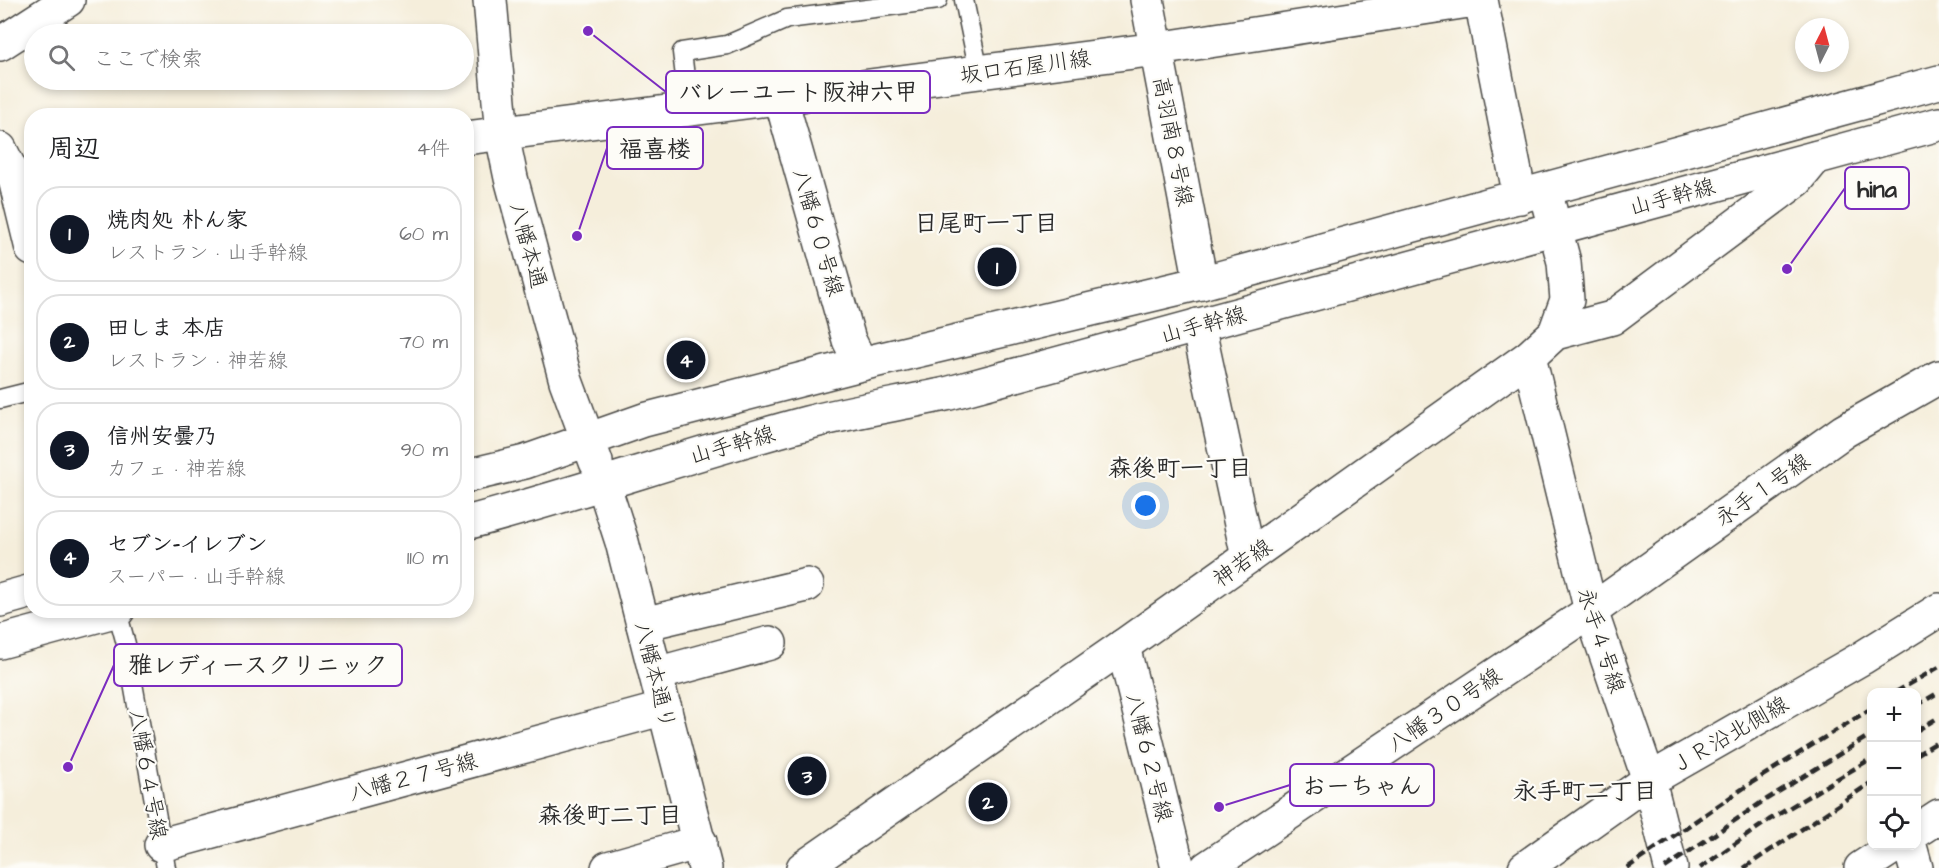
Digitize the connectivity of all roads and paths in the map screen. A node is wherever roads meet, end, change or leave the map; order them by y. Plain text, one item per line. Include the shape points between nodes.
1 (68, 0) edge
2 (490, 0) edge
3 (938, 0) edge
4 (964, 0) edge
5 (1147, 0) edge
6 (1475, 0) edge
7 (1480, 0) edge
8 (31, 24) edge
9 (24, 28) edge
10 (0, 44) edge
11 (1157, 49) junction
12 (979, 72) junction
13 (1939, 82) edge
14 (781, 99) junction
15 (689, 110) junction
16 (1939, 124) edge
17 (502, 135) junction
18 (474, 137) edge
19 (0, 149) edge
20 (1815, 158) junction
21 (15, 179) edge
22 (1533, 194) junction
23 (24, 216) edge
24 (1556, 227) junction
25 (1201, 283) junction
26 (1198, 325) junction
27 (1555, 333) junction
28 (1529, 357) junction
29 (861, 364) junction
30 (1939, 377) edge
31 (24, 393) edge
32 (0, 399) edge
33 (588, 441) junction
34 (474, 474) edge
35 (603, 483) junction
36 (474, 521) edge
37 (1248, 557) junction
38 (807, 585) dead end
39 (24, 593) edge
40 (0, 600) edge
41 (1939, 610) edge
42 (1590, 611) junction
43 (91, 618) edge
44 (120, 618) edge
45 (644, 624) junction
46 (0, 642) edge
47 (770, 643) dead end
48 (1123, 646) junction
49 (656, 674) junction
50 (665, 708) junction
51 (1649, 780) junction
52 (1939, 816) edge
53 (1921, 828) edge
54 (1889, 850) edge
55 (1911, 850) edge
56 (702, 855) edge
57 (163, 856) edge
58 (608, 868) edge
59 (803, 868) edge
60 (1178, 868) edge
61 (1207, 868) edge
62 (1526, 868) edge
63 (1671, 868) edge
64 (1861, 868) edge
65 (1916, 868) edge

1 - 8 street
2 - 17 street, 八幡本通
3 - 15 lane via 787,19 727,45 682,52
4 - 12 lane
5 - 11 street, 高羽南８号線
6 - 11 street, 坂口石屋川線
7 - 22 street, 神若線 via 1508,135
9 - 10 street
11 - 12 street, 坂口石屋川線
11 - 25 street, 高羽南８号線
12 - 14 street, 坂口石屋川線
13 - 22 street, 山手幹線
14 - 15 street, 坂口石屋川線
14 - 29 street, 八幡６０号線 via 849,340
15 - 17 street, 坂口石屋川線
16 - 20 street, 山手幹線
17 - 18 street, 坂口石屋川線
17 - 33 street, 八幡本通 via 566,381
19 - 21 street
20 - 24 street, 山手幹線
20 - 27 street via 1797,180 1612,318
21 - 23 street
22 - 24 street, 神若線
22 - 25 street, 山手幹線
24 - 26 street, 山手幹線
24 - 27 street, 神若線 via 1567,300
25 - 29 street, 山手幹線
26 - 35 street, 山手幹線 via 946,394 809,422
26 - 37 street
27 - 28 street, 神若線
28 - 37 street, 神若線
28 - 42 street, 永手４号線
29 - 33 street, 山手幹線 via 644,420
30 - 42 street, 永手１号線 via 1844,431
31 - 32 lane
33 - 34 street, 山手幹線
33 - 35 street, 八幡本通
35 - 36 street, 山手幹線
35 - 45 street, 八幡本通り
37 - 48 street, 神若線
38 - 45 street
39 - 40 street
41 - 51 street, ＪＲ沿北側線
42 - 51 street, 永手４号線
42 - 61 street, 八幡３０号線
43 - 46 street
44 - 57 lane, 八幡６４号線
45 - 49 street, 八幡本通り
47 - 49 street
48 - 59 street, 神若線
48 - 60 street, 八幡６２号線
49 - 50 street, 八幡本通り
50 - 56 street, 八幡本通り
50 - 57 street, 八幡２７号線
51 - 62 street, ＪＲ沿北側線
51 - 63 street, 永手４号線
52 - 53 street
54 - 64 street
55 - 65 street
56 - 58 street

